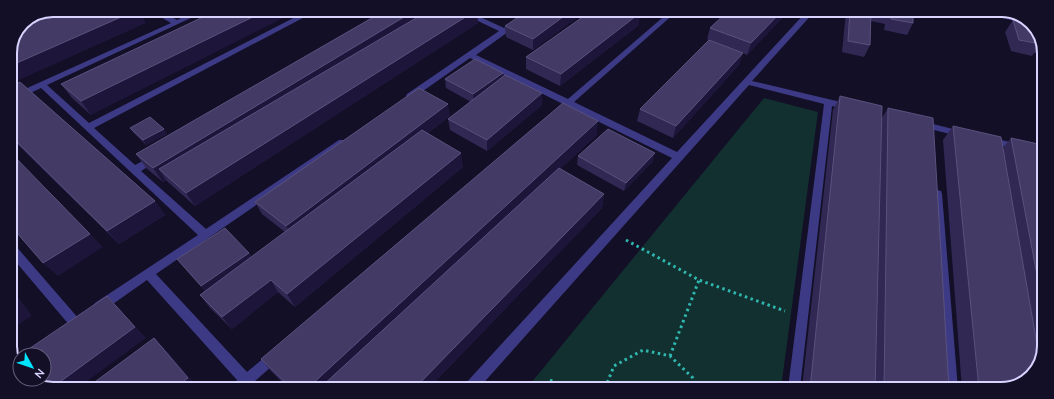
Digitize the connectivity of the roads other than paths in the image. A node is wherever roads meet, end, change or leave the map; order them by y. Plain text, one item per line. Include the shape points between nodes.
1 (165, 17) edge
2 (190, 17) edge
3 (300, 17) edge
4 (474, 17) edge
5 (525, 17) edge
6 (667, 17) edge
7 (805, 17) edge
8 (177, 23) junction
9 (505, 31) junction
10 (470, 55) junction
11 (746, 82) junction
12 (42, 85) junction
13 (17, 96) edge
14 (828, 102) junction
15 (399, 103) edge
16 (568, 104) junction
17 (858, 109) edge
18 (550, 119) edge
19 (910, 121) edge
20 (89, 127) junction
21 (348, 138) edge
22 (1037, 152) edge
23 (162, 154) edge
24 (679, 157) junction
25 (135, 170) junction
26 (936, 182) edge
27 (205, 235) junction
28 (17, 256) edge
29 (148, 274) junction
30 (93, 311) edge
31 (75, 323) edge
32 (281, 350) edge
33 (242, 382) edge
34 (248, 382) edge
35 (475, 382) edge
36 (795, 382) edge
37 (951, 382) edge

1 - 8 street
2 - 8 street
3 - 20 street
4 - 9 street
5 - 9 street
6 - 16 street
7 - 11 street
8 - 12 street
9 - 10 street
10 - 15 street
10 - 16 street
11 - 14 street
11 - 24 street
12 - 13 street
12 - 20 street
14 - 17 street
14 - 36 street
16 - 18 street
16 - 24 street
19 - 22 street via 932,131 973,136
20 - 25 street
21 - 27 street
23 - 25 street
24 - 35 street
25 - 27 street
26 - 37 street
27 - 29 street
28 - 31 street
29 - 30 street
29 - 33 street
32 - 34 street

